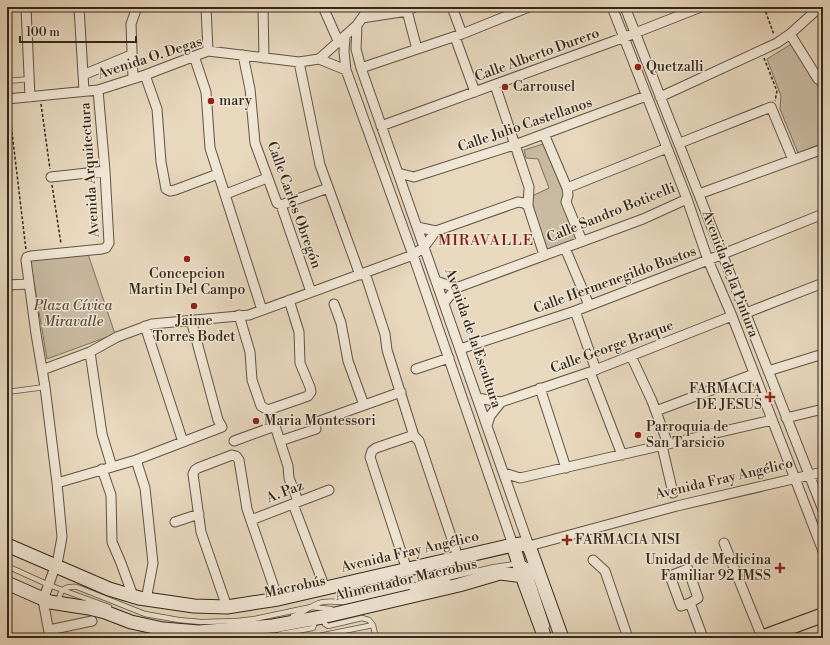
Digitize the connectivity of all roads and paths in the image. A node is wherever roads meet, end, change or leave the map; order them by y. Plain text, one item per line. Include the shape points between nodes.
1 (26, 7) edge
2 (79, 7) edge
3 (137, 7) edge
4 (206, 7) edge
5 (263, 7) edge
6 (323, 7) edge
7 (370, 7) edge
8 (452, 7) edge
9 (529, 7) edge
10 (612, 7) edge
11 (625, 7) edge
12 (701, 7) edge
13 (764, 7) edge
14 (820, 7) edge
15 (410, 9) edge
16 (359, 22) junction
17 (636, 32) junction
18 (790, 34) junction
19 (458, 35) junction
20 (625, 38) junction
21 (342, 40) junction
22 (777, 42) junction
23 (417, 48) junction
24 (208, 51) junction
25 (760, 51) junction
26 (131, 55) junction
27 (243, 55) junction
28 (194, 56) junction
29 (264, 58) junction
30 (319, 59) junction
31 (299, 62) junction
32 (361, 68) junction
33 (346, 70) junction
34 (83, 75) junction
35 (145, 75) junction
36 (133, 78) junction
37 (30, 79) junction
38 (7, 81) edge
39 (823, 81) edge
40 (495, 86) junction
41 (98, 90) junction
42 (84, 91) junction
43 (475, 92) junction
44 (646, 96) junction
45 (30, 97) junction
46 (660, 97) junction
47 (7, 99) edge
48 (771, 107) junction
49 (381, 126) junction
50 (544, 134) junction
51 (680, 144) junction
52 (515, 145) junction
53 (666, 148) junction
54 (823, 149) edge
55 (793, 160) junction
56 (105, 171) junction
57 (398, 173) junction
58 (218, 174) junction
59 (51, 177) dead end
60 (414, 177) junction
61 (267, 178) junction
62 (328, 188) junction
63 (567, 188) junction
64 (226, 194) junction
65 (405, 194) junction
66 (699, 194) junction
67 (686, 199) junction
68 (526, 204) junction
69 (281, 205) junction
70 (823, 214) edge
71 (417, 227) junction
72 (436, 231) junction
73 (582, 241) junction
74 (424, 247) junction
75 (565, 248) junction
76 (723, 254) junction
77 (413, 255) junction
78 (544, 255) junction
79 (27, 257) junction
80 (708, 260) junction
81 (362, 274) junction
82 (436, 281) junction
83 (823, 283) edge
84 (30, 284) junction
85 (7, 285) edge
86 (456, 288) junction
87 (311, 292) junction
88 (289, 300) junction
89 (334, 304) dead end
90 (444, 304) junction
91 (588, 305) junction
92 (262, 310) junction
93 (575, 311) junction
94 (746, 313) junction
95 (239, 316) junction
96 (732, 316) junction
97 (191, 320) junction
98 (145, 326) junction
99 (460, 349) junction
100 (90, 352) junction
101 (823, 354) edge
102 (631, 356) junction
103 (449, 358) junction
104 (416, 369) dead end
105 (42, 370) junction
106 (768, 370) junction
107 (593, 371) junction
108 (754, 374) junction
109 (45, 387) junction
110 (540, 388) junction
111 (7, 392) edge
112 (401, 392) junction
113 (477, 398) junction
114 (501, 402) junction
115 (364, 405) junction
116 (823, 409) edge
117 (656, 411) junction
118 (786, 418) junction
119 (772, 420) junction
120 (487, 426) junction
121 (414, 436) junction
122 (234, 441) dead end
123 (280, 441) junction
124 (183, 442) junction
125 (665, 445) junction
126 (622, 455) junction
127 (136, 460) junction
128 (112, 467) junction
129 (566, 468) junction
130 (102, 469) junction
131 (823, 472) edge
132 (504, 473) junction
133 (810, 475) junction
134 (520, 478) junction
135 (795, 479) junction
136 (57, 483) junction
137 (329, 490) dead end
138 (510, 492) junction
139 (673, 493) dead end
140 (296, 503) junction
141 (823, 510) edge
142 (199, 514) junction
143 (250, 520) junction
144 (175, 522) dead end
145 (724, 543) dead end
146 (7, 544) edge
147 (823, 551) edge
148 (458, 557) junction
149 (593, 560) dead end
150 (525, 562) junction
151 (7, 566) edge
152 (55, 568) junction
153 (407, 570) junction
154 (7, 583) edge
155 (49, 585) junction
156 (324, 588) junction
157 (61, 590) junction
158 (133, 596) junction
159 (278, 599) junction
160 (43, 600) junction
161 (146, 600) junction
162 (690, 603) junction
163 (61, 604) junction
164 (227, 607) junction
165 (116, 610) dead end
166 (315, 614) junction
167 (823, 615) edge
168 (135, 617) dead end
169 (92, 621) dead end
170 (373, 625) junction
171 (49, 634) edge
172 (552, 634) edge
173 (324, 636) edge
174 (823, 637) edge
175 (276, 638) edge
176 (309, 638) edge
177 (376, 638) edge
178 (628, 638) edge
179 (703, 638) edge
180 (761, 638) edge
181 (819, 638) edge

1 - 37 street
2 - 34 street
3 - 26 street via 130,24
4 - 24 street
5 - 29 street
6 - 21 street
7 - 16 street
8 - 19 street
9 - 19 street
10 - 20 street, Avenida de la Pintura
11 - 17 street, Avenida de la Pintura
12 - 17 street, Calle Alberto Durero
13 - 22 path
14 - 18 street
15 - 16 street
15 - 23 street
16 - 21 street
16 - 32 street, Avenida de la Escultura via 356,49
17 - 20 street, Calle Alberto Durero
17 - 46 street, Avenida de la Pintura
18 - 22 street
18 - 39 street via 818,79
19 - 23 street
19 - 43 street
20 - 40 street, Calle Alberto Durero
20 - 44 street, Avenida de la Pintura
21 - 30 street
21 - 33 street, Avenida de la Escultura
22 - 25 street
23 - 32 street
24 - 27 street, Avenida O. Degas
24 - 28 street, Avenida O. Degas
25 - 46 street
25 - 48 path via 777,91
26 - 34 street
26 - 36 street
27 - 29 street, Avenida O. Degas
27 - 61 street, Calle Carlos Obregón via 250,89 255,143
28 - 35 street, Avenida O. Degas
28 - 58 street via 206,92 210,148
29 - 31 street, Avenida O. Degas
30 - 31 street, Avenida O. Degas
30 - 33 street
31 - 62 street via 320,165
32 - 49 street, Avenida de la Escultura
33 - 77 street, Avenida de la Escultura
34 - 42 street
35 - 36 street, Avenida O. Degas
35 - 58 street via 157,109 161,162 166,188 170,191 175,190
36 - 41 street, Avenida O. Degas
37 - 38 lane
37 - 45 street
40 - 43 street, Calle Alberto Durero
40 - 52 street
41 - 42 street, Avenida O. Degas
41 - 56 street, Avenida Arquitectura
42 - 45 street, Avenida O. Degas
43 - 49 street, Calle Alberto Durero
44 - 50 street, Calle Julio Castellanos
44 - 53 street, Avenida de la Pintura
45 - 47 street, Avenida O. Degas
46 - 51 street, Avenida de la Pintura
47 - 79 path
48 - 51 street
48 - 55 street
49 - 57 street, Avenida de la Escultura
50 - 52 street, Calle Julio Castellanos
50 - 63 street
51 - 66 street, Avenida de la Pintura
52 - 60 street, Calle Julio Castellanos
52 - 68 street via 529,187
53 - 63 street
53 - 67 street, Avenida de la Pintura
54 - 55 street
55 - 66 street
56 - 59 street
56 - 79 street, Avenida Arquitectura via 109,243 106,248
57 - 60 street
57 - 65 street, Avenida de la Escultura
58 - 64 street
60 - 65 street
61 - 64 street
61 - 69 street, Calle Carlos Obregón via 277,203
62 - 69 street
62 - 81 street
63 - 73 street via 566,202
64 - 92 street
65 - 71 street, Avenida de la Escultura
66 - 76 street, Avenida de la Pintura
67 - 73 street, Calle Sandro Boticelli via 643,219
67 - 80 street, Avenida de la Pintura
68 - 72 street via 518,202
68 - 78 street
69 - 87 street, Calle Carlos Obregón
70 - 76 street, Calle Hermenegildo Bustos
71 - 72 street
71 - 74 street, Avenida de la Escultura
72 - 74 street
73 - 75 street, Calle Sandro Boticelli
74 - 77 street
74 - 82 street, Avenida de la Escultura
75 - 78 street, Calle Sandro Boticelli
75 - 91 street
76 - 80 street, Calle Hermenegildo Bustos
76 - 94 street, Avenida de la Pintura
77 - 81 street
77 - 103 street, Avenida de la Escultura
78 - 86 street, Calle Sandro Boticelli
79 - 84 street
80 - 91 street, Calle Hermenegildo Bustos
80 - 96 street, Avenida de la Pintura
81 - 87 street
81 - 112 street via 386,334 387,350
82 - 86 street
82 - 90 street, Avenida de la Escultura
83 - 94 street
84 - 85 street
84 - 105 street
86 - 90 street
87 - 88 street
88 - 92 street
88 - 95 street via 299,332 300,363 311,392 308,396 268,410 261,406 252,380 250,352
89 - 115 street via 341,323 348,361
90 - 99 street, Avenida de la Escultura
91 - 93 street, Calle Hermenegildo Bustos
92 - 95 street
93 - 99 street, Calle Hermenegildo Bustos
93 - 107 street
94 - 106 street, Avenida de la Pintura
95 - 97 street
96 - 102 street, Calle George Braque
96 - 108 street, Avenida de la Pintura
97 - 98 street
97 - 124 street via 222,427
98 - 100 street via 117,337
98 - 124 street
99 - 113 street, Avenida de la Escultura
100 - 105 street
100 - 128 street via 102,434
101 - 106 street
102 - 107 street, Calle George Braque
102 - 117 street
103 - 104 street
103 - 150 street, Avenida de la Escultura
105 - 109 street
106 - 118 street, Avenida de la Pintura
107 - 110 street, Calle George Braque
107 - 126 street
108 - 117 street
108 - 119 street, Avenida de la Pintura
109 - 111 lane
109 - 136 street
110 - 114 street, Calle George Braque
110 - 129 street
112 - 115 street
112 - 121 street
113 - 114 street, Calle George Braque
113 - 120 street, Avenida de la Escultura
114 - 120 street via 494,409
115 - 123 street via 314,423 316,429
116 - 118 street
117 - 125 street
118 - 133 street, Avenida de la Pintura
119 - 125 street
119 - 135 street, Avenida de la Pintura
120 - 132 street, Avenida de la Escultura
121 - 148 street via 418,441
121 - 153 street via 376,448 370,457
122 - 123 street via 275,426
123 - 140 street
124 - 127 street
125 - 126 street
125 - 139 street
126 - 129 street
127 - 128 street
127 - 161 street via 145,488 153,563
128 - 130 street
129 - 134 street
130 - 136 street
130 - 158 street via 111,495 112,542
131 - 133 street, Avenida Fray Angélico
132 - 134 street
132 - 138 street, Avenida de la Escultura
133 - 135 street, Avenida Fray Angélico
133 - 141 street, Avenida de la Pintura
134 - 138 street
135 - 147 street, Avenida de la Pintura
135 - 150 street, Avenida Fray Angélico via 677,506
136 - 152 street via 62,537
137 - 140 street, A. Paz
138 - 150 street, Avenida de la Escultura
140 - 143 street, A. Paz
140 - 156 street
142 - 143 street via 193,474 195,470 232,455 239,460
142 - 144 street
142 - 164 street via 201,532
143 - 159 street
145 - 180 street
146 - 152 street, Avenida Fray Angélico
148 - 150 street, Avenida Fray Angélico
148 - 153 street, Avenida Fray Angélico
149 - 178 street via 605,571
150 - 152 lane, Macrobús via 508,549 274,603 232,609 143,602 104,590
150 - 166 street, Avenida Fray Angélico via 500,573 459,585
150 - 172 street, Avenida de la Escultura
151 - 155 lane
152 - 155 street
152 - 158 street, Avenida Fray Angélico
153 - 156 street, Avenida Fray Angélico
154 - 160 street, Avenida Fray Angélico
155 - 157 lane
155 - 160 street
156 - 159 street, Avenida Fray Angélico
157 - 163 lane
157 - 165 lane
157 - 166 lane via 70,586 77,587 145,614 179,620 237,621
158 - 161 street, Avenida Fray Angélico
159 - 164 street, Avenida Fray Angélico
160 - 163 street, Avenida Fray Angélico
160 - 171 street
161 - 164 street, Avenida Fray Angélico
162 - 162 street via 698,598 688,569 670,576 681,606
162 - 179 street
163 - 166 street, Avenida Fray Angélico via 105,612 131,622 199,632 251,628
166 - 168 lane, Macrobús via 233,626 166,624
166 - 170 lane via 328,626 362,618 369,620
166 - 175 lane via 312,628 280,634
167 - 180 main road
169 - 171 street
170 - 173 lane
170 - 177 lane
173 - 176 lane
174 - 181 lane

